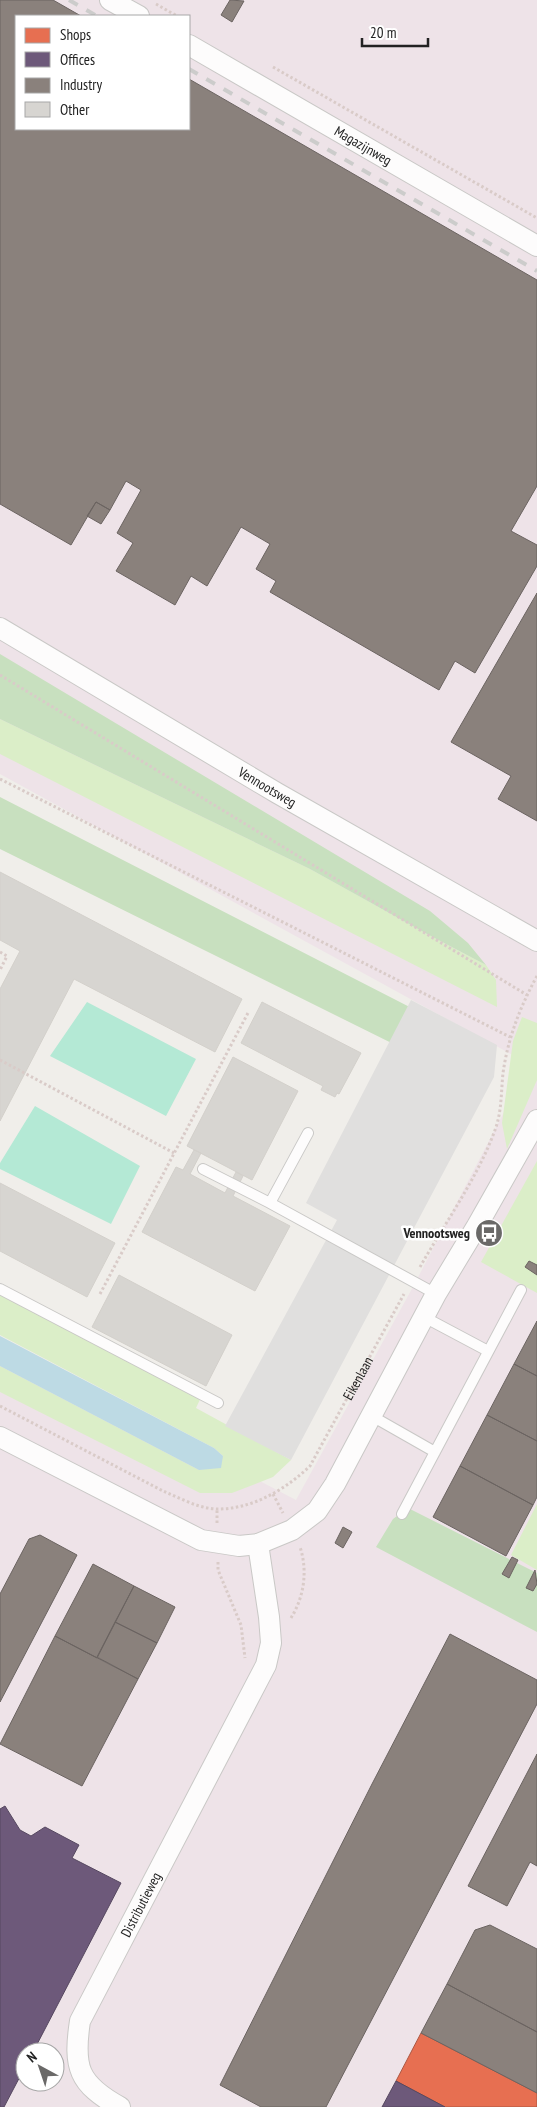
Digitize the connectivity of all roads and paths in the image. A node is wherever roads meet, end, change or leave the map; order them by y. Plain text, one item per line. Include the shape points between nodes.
1 (110, 0) edge
2 (149, 0) edge
3 (136, 15) edge
4 (175, 15) edge
5 (190, 46) edge
6 (537, 246) edge
7 (0, 628) edge
8 (0, 675) edge
9 (0, 779) edge
10 (537, 942) edge
11 (0, 952) edge
12 (0, 970) edge
13 (537, 976) edge
14 (527, 995) junction
15 (250, 1011) dead end
16 (510, 1036) junction
17 (0, 1060) edge
18 (537, 1120) edge
19 (308, 1133) dead end
20 (174, 1153) junction
21 (202, 1169) dead end
22 (270, 1204) junction
23 (412, 1280) junction
24 (0, 1289) edge
25 (521, 1290) dead end
26 (100, 1294) dead end
27 (436, 1294) junction
28 (424, 1317) junction
29 (488, 1351) junction
30 (218, 1403) dead end
31 (0, 1406) edge
32 (370, 1415) junction
33 (0, 1437) edge
34 (435, 1452) junction
35 (217, 1509) junction
36 (402, 1514) dead end
37 (217, 1543) junction
38 (258, 1544) junction
39 (246, 1662) dead end
40 (120, 2107) edge

1 - 3 street
2 - 4 path
5 - 6 street, Magazijnweg
7 - 10 street, Vennootsweg via 277,793
8 - 14 path
9 - 16 path
11 - 12 path via 7,956
13 - 14 path, Eikenlaan
14 - 16 path, Eikenlaan
15 - 20 path
16 - 23 path, Eikenlaan via 496,1128 485,1156
17 - 20 path
18 - 27 street, Eikenlaan
19 - 22 lane
20 - 26 path
21 - 22 lane
22 - 23 lane
23 - 27 lane
23 - 35 path, Eikenlaan via 310,1466 273,1494
24 - 30 lane
25 - 29 lane
27 - 28 street, Eikenlaan
28 - 29 lane
28 - 32 street, Eikenlaan
29 - 34 lane
31 - 35 path, Eikenlaan via 163,1491
32 - 34 lane
32 - 38 street, Eikenlaan via 335,1484 317,1511 292,1530
33 - 37 street, Eikenlaan via 201,1540
34 - 36 lane
35 - 37 path
37 - 38 street, Eikenlaan
37 - 39 path via 218,1570 241,1625
38 - 40 street, Distributieweg via 271,1643 266,1665 80,2021 76,2047 78,2067 89,2085

